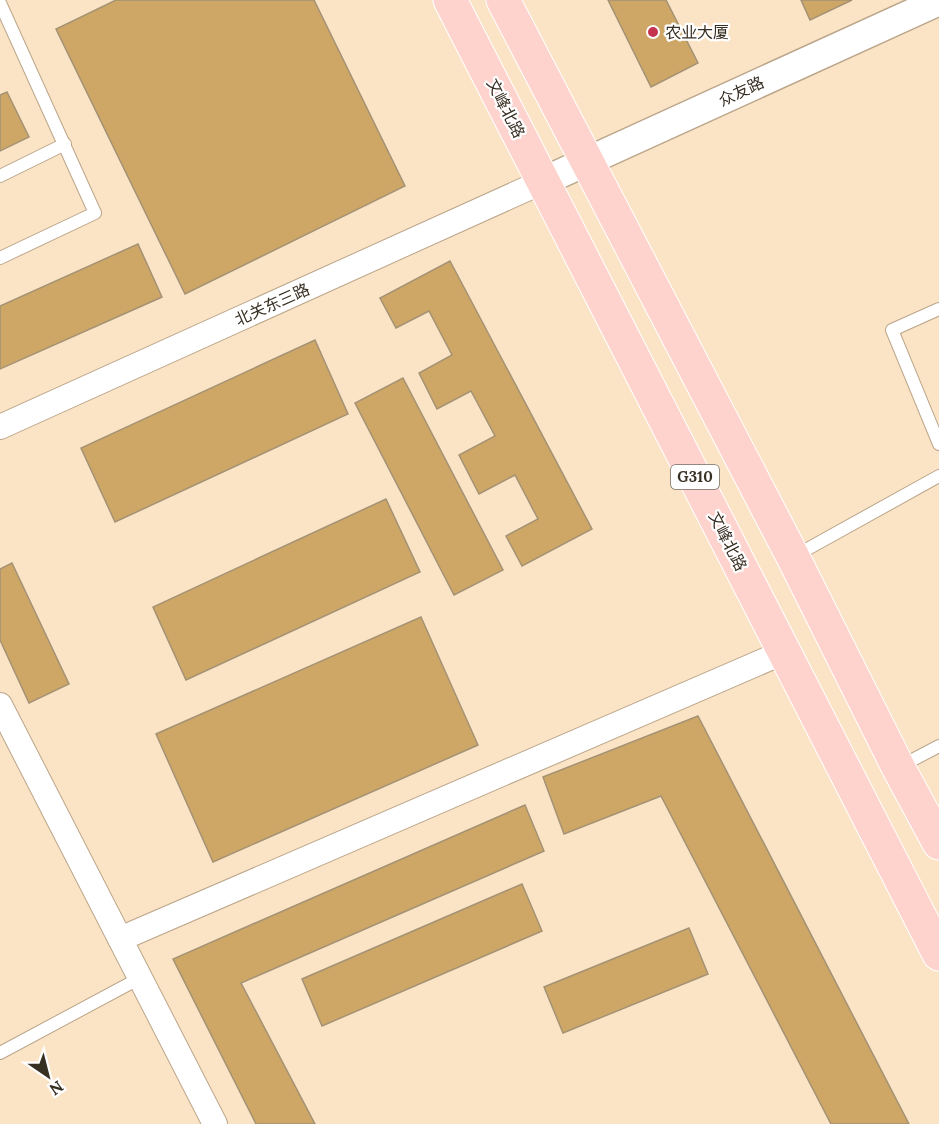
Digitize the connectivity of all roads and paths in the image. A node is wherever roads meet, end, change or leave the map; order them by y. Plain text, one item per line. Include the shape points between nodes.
1 (450, 0) edge
2 (503, 0) edge
3 (939, 1) edge
4 (0, 3) edge
5 (65, 144) junction
6 (587, 161) junction
7 (0, 176) edge
8 (544, 181) junction
9 (0, 258) edge
10 (939, 309) edge
11 (0, 428) edge
12 (939, 444) edge
13 (939, 476) edge
14 (793, 556) junction
15 (784, 652) junction
16 (0, 705) edge
17 (939, 746) edge
18 (898, 767) junction
19 (939, 843) edge
20 (120, 939) junction
21 (939, 954) edge
22 (140, 978) junction
23 (0, 1053) edge
24 (215, 1124) edge

1 - 8 highway, 文峰北路 / G310
2 - 6 highway, G310
3 - 6 street, 众友路
4 - 5 lane
5 - 7 lane
5 - 9 lane via 95,213
6 - 8 street, 众友路
6 - 14 highway, G310
8 - 11 street, 北关东三路
8 - 15 highway, 文峰北路 / G310
10 - 12 lane via 891,330
13 - 14 lane
14 - 18 highway, G310
15 - 20 street
15 - 21 highway, 文峰北路 / G310
16 - 20 street
17 - 18 lane
18 - 19 highway, G310
20 - 22 street
22 - 23 lane
22 - 24 street

